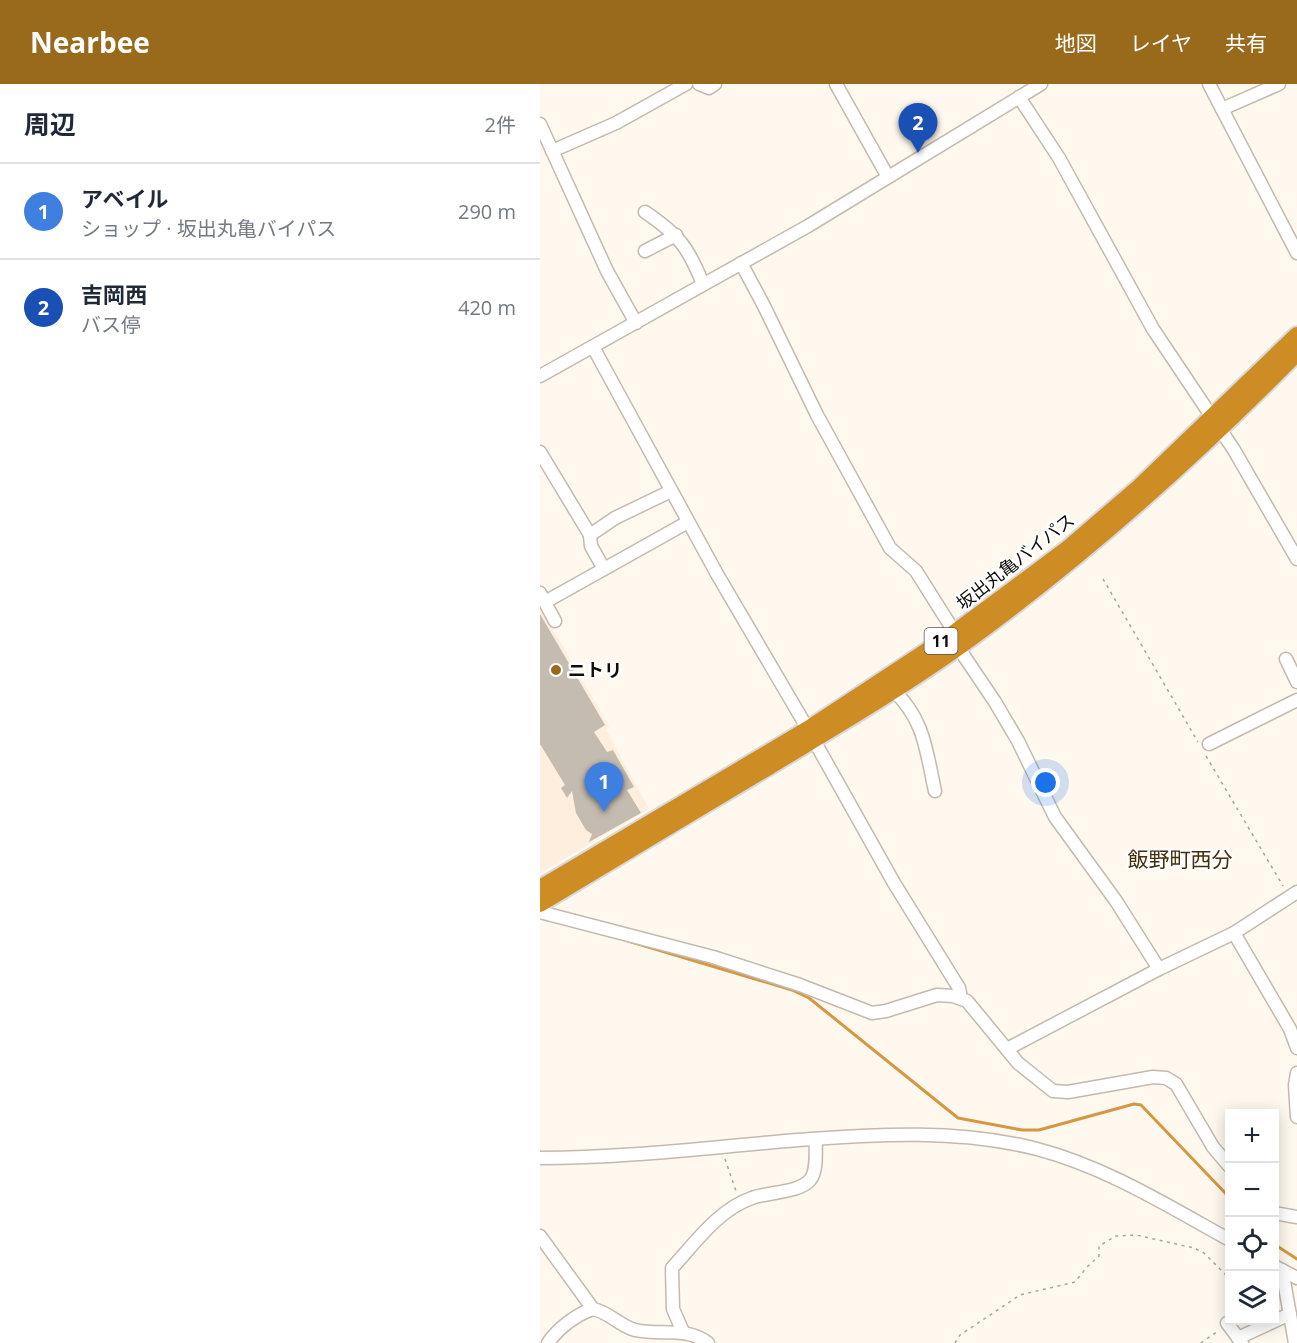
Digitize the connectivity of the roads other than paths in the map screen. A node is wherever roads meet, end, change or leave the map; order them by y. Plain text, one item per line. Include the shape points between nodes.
1 (686, 84) edge
2 (699, 84) edge
3 (715, 84) edge
4 (836, 84) edge
5 (1041, 84) edge
6 (1209, 84) edge
7 (1279, 84) edge
8 (1019, 97) junction
9 (1222, 109) junction
10 (540, 124) edge
11 (552, 151) junction
12 (888, 177) junction
13 (645, 212) dead end
14 (676, 235) junction
15 (645, 251) dead end
16 (1297, 253) edge
17 (741, 263) junction
18 (704, 284) junction
19 (636, 323) junction
20 (1297, 335) edge
21 (593, 347) junction
22 (1297, 353) edge
23 (540, 376) edge
24 (1216, 424) junction
25 (540, 452) edge
26 (670, 491) junction
27 (688, 522) junction
28 (590, 536) junction
29 (1297, 559) edge
30 (604, 569) junction
31 (542, 597) edge
32 (555, 621) dead end
33 (955, 634) junction
34 (1286, 659) dead end
35 (1297, 682) edge
36 (893, 690) junction
37 (1297, 700) edge
38 (811, 734) junction
39 (1204, 746) road end
40 (935, 791) dead end
41 (542, 882) edge
42 (1294, 894) edge
43 (540, 904) edge
44 (540, 912) edge
45 (1234, 933) junction
46 (1158, 969) junction
47 (961, 998) junction
48 (1297, 1048) edge
49 (1007, 1049) junction
50 (1297, 1073) edge
51 (1297, 1117) edge
52 (816, 1139) junction
53 (540, 1158) edge
54 (1226, 1163) edge
55 (1279, 1217) edge
56 (1297, 1217) edge
57 (540, 1236) edge
58 (1225, 1237) edge
59 (1279, 1269) edge
60 (1279, 1271) edge
61 (1297, 1278) edge
62 (593, 1309) junction
63 (1290, 1314) junction
64 (1229, 1325) edge
65 (683, 1332) junction
66 (1240, 1340) edge
67 (548, 1343) edge
68 (708, 1343) edge
69 (1295, 1343) edge

1 - 11 street via 616,123
2 - 3 street via 709,88
4 - 12 street
5 - 8 street
6 - 9 street
7 - 9 street
8 - 12 street
8 - 24 street via 1059,158 1153,329
9 - 16 street
10 - 11 street
11 - 19 street via 607,271
12 - 17 street
13 - 14 street
14 - 15 street
14 - 18 street via 694,260
17 - 18 street
17 - 33 street via 817,415 890,548 916,571
18 - 19 street
19 - 21 street
20 - 24 highway, 坂出丸亀バイパス / 11
21 - 23 street
21 - 26 street
22 - 24 highway, 坂出丸亀バイパス / 11
24 - 29 street
24 - 33 highway, 坂出丸亀バイパス / 11 via 1067,549
25 - 28 street
26 - 27 street
26 - 28 street via 615,518
27 - 30 street
27 - 38 street
28 - 30 street
30 - 31 street
31 - 32 street
33 - 36 highway, 坂出丸亀バイパス / 11
33 - 38 highway, 坂出丸亀バイパス / 11
33 - 46 street via 962,654 1018,741 1055,818 1116,901
34 - 35 street
36 - 38 highway, 坂出丸亀バイパス / 11
36 - 40 street via 922,729
37 - 39 street
38 - 41 highway, 坂出丸亀バイパス / 11
38 - 43 highway, 坂出丸亀バイパス / 11
38 - 47 street via 894,883 959,987
42 - 45 street
44 - 47 street via 724,960 872,1013 937,995
45 - 46 street
45 - 48 street
46 - 49 street
47 - 49 street
49 - 54 street via 1027,1072 1060,1093 1139,1078 1171,1080
50 - 51 street
52 - 53 street
52 - 58 street via 956,1136 1036,1149 1116,1179
52 - 65 street via 810,1180 741,1203 717,1220 672,1268 673,1309
55 - 56 street
57 - 62 street
59 - 61 street
60 - 63 street
62 - 65 street via 631,1329
62 - 67 street via 555,1333
63 - 66 street
63 - 69 street
64 - 66 street
65 - 68 street

